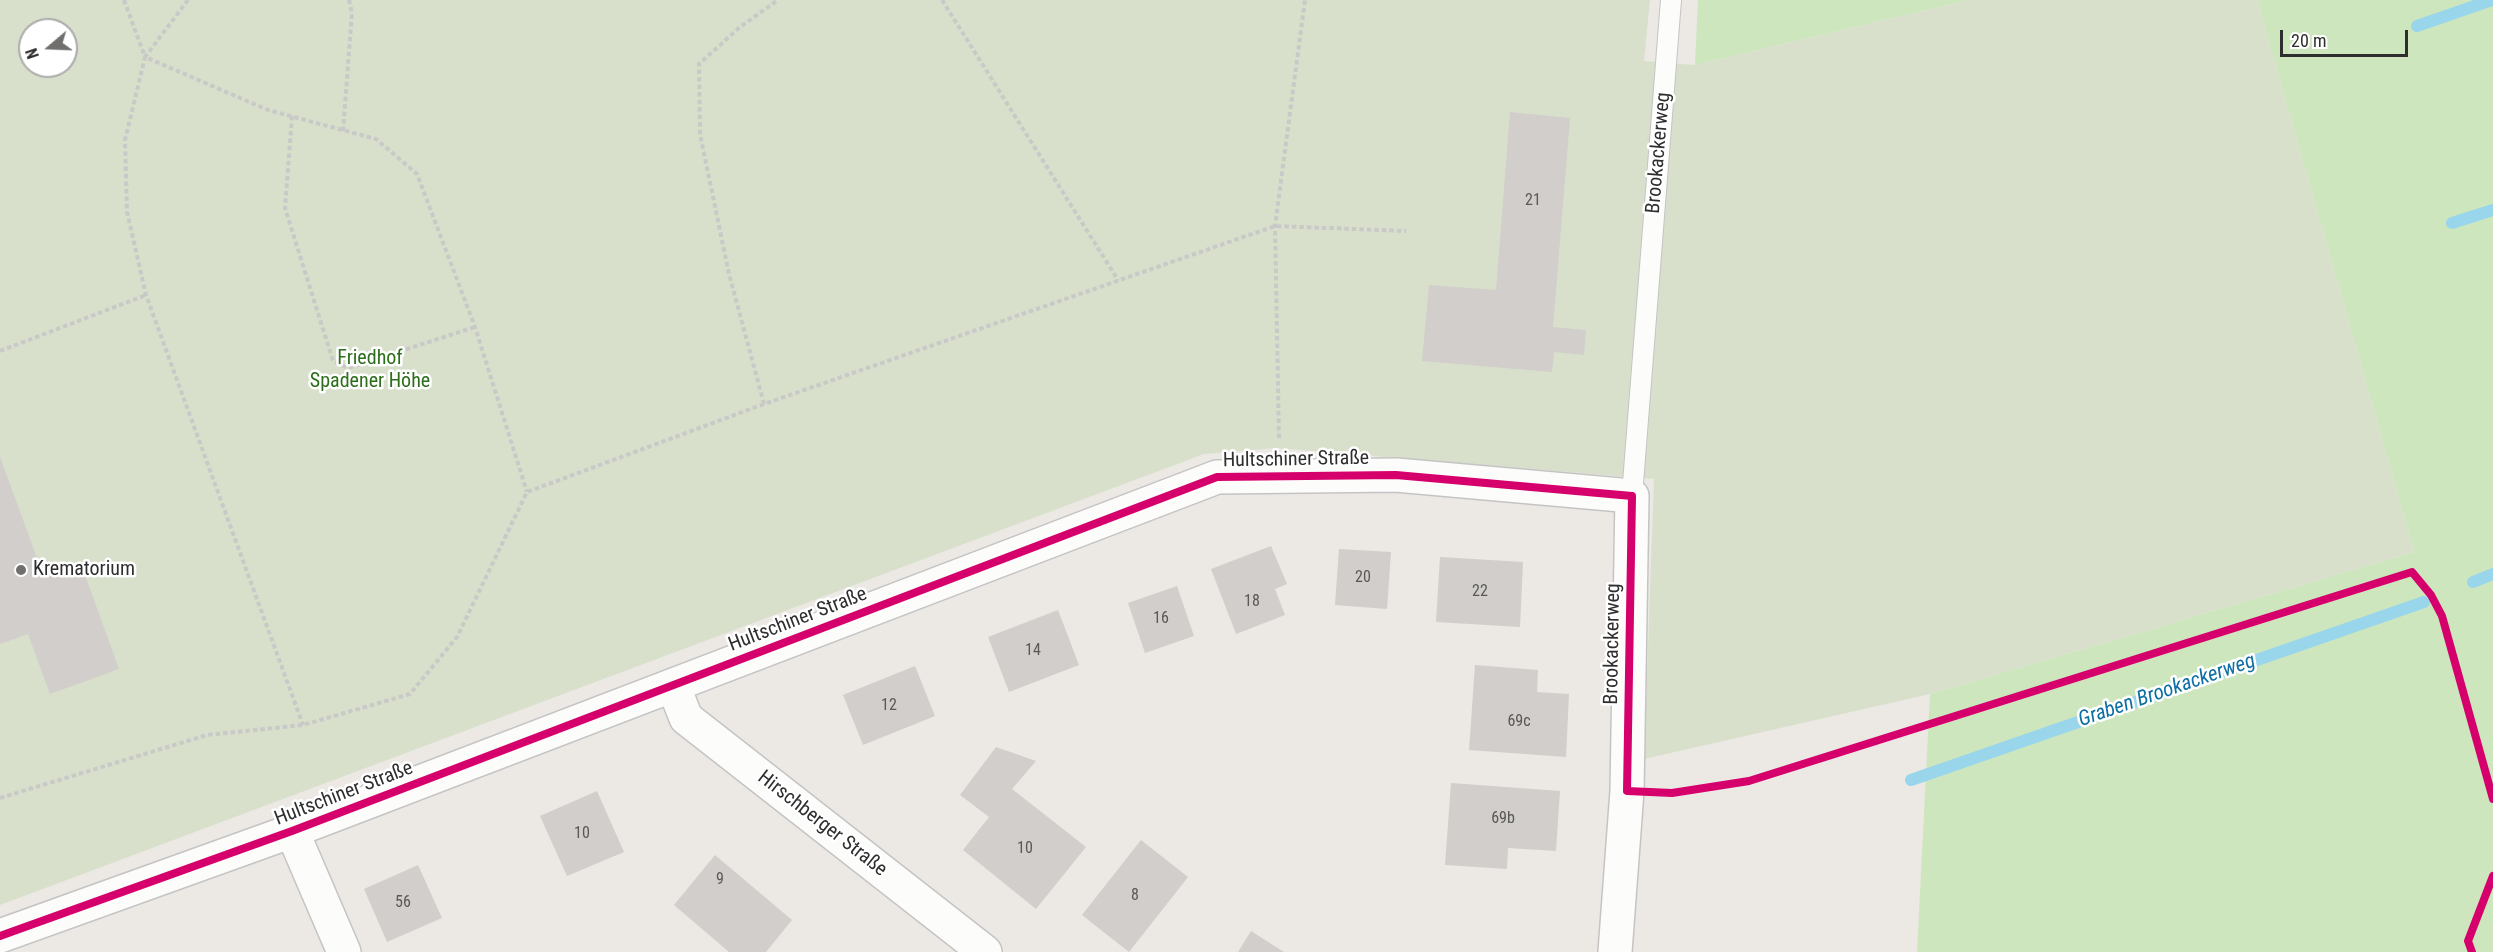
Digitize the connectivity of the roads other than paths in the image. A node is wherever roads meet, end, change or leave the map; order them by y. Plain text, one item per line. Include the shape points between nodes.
1 (1671, 0) edge
2 (1632, 496) junction
3 (673, 685) junction
4 (292, 831) junction
5 (0, 936) edge
6 (344, 952) edge
7 (985, 952) edge
8 (1615, 952) edge

1 - 2 lane, Brookackerweg
2 - 3 street, Hultschiner Straße via 1396,475 1217,477
2 - 8 street, Brookackerweg via 1627,791
3 - 4 street, Hultschiner Straße
3 - 7 street, Hirschberger Straße via 686,718
4 - 5 street, Hultschiner Straße
4 - 6 street

